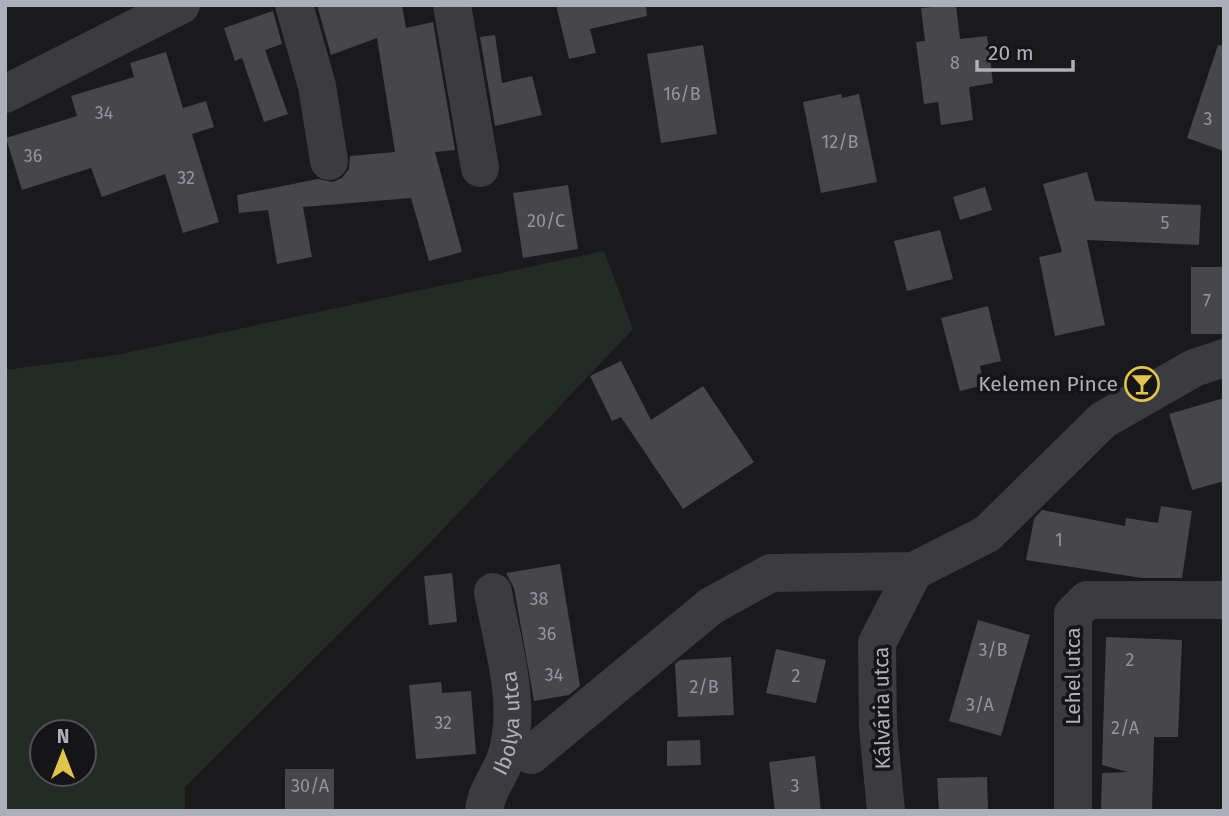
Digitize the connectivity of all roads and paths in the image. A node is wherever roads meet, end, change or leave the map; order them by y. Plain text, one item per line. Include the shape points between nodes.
1 (181, 5) edge
2 (294, 5) edge
3 (452, 5) edge
4 (5, 94) edge
5 (329, 161) dead end
6 (481, 168) dead end
7 (1224, 358) edge
8 (914, 571) junction
9 (494, 592) dead end
10 (1224, 600) edge
11 (531, 755) dead end
12 (484, 811) edge
13 (886, 811) edge
14 (1073, 811) edge

1 - 4 street
2 - 5 street via 317,86
3 - 6 street
7 - 8 street via 1194,368 1103,420 987,534
8 - 11 street via 771,573 711,606
8 - 13 street, Kálvária utca via 877,643
9 - 12 street, Ibolya utca via 513,709 506,756 485,798
10 - 14 street, Lehel utca via 1087,600 1073,614

